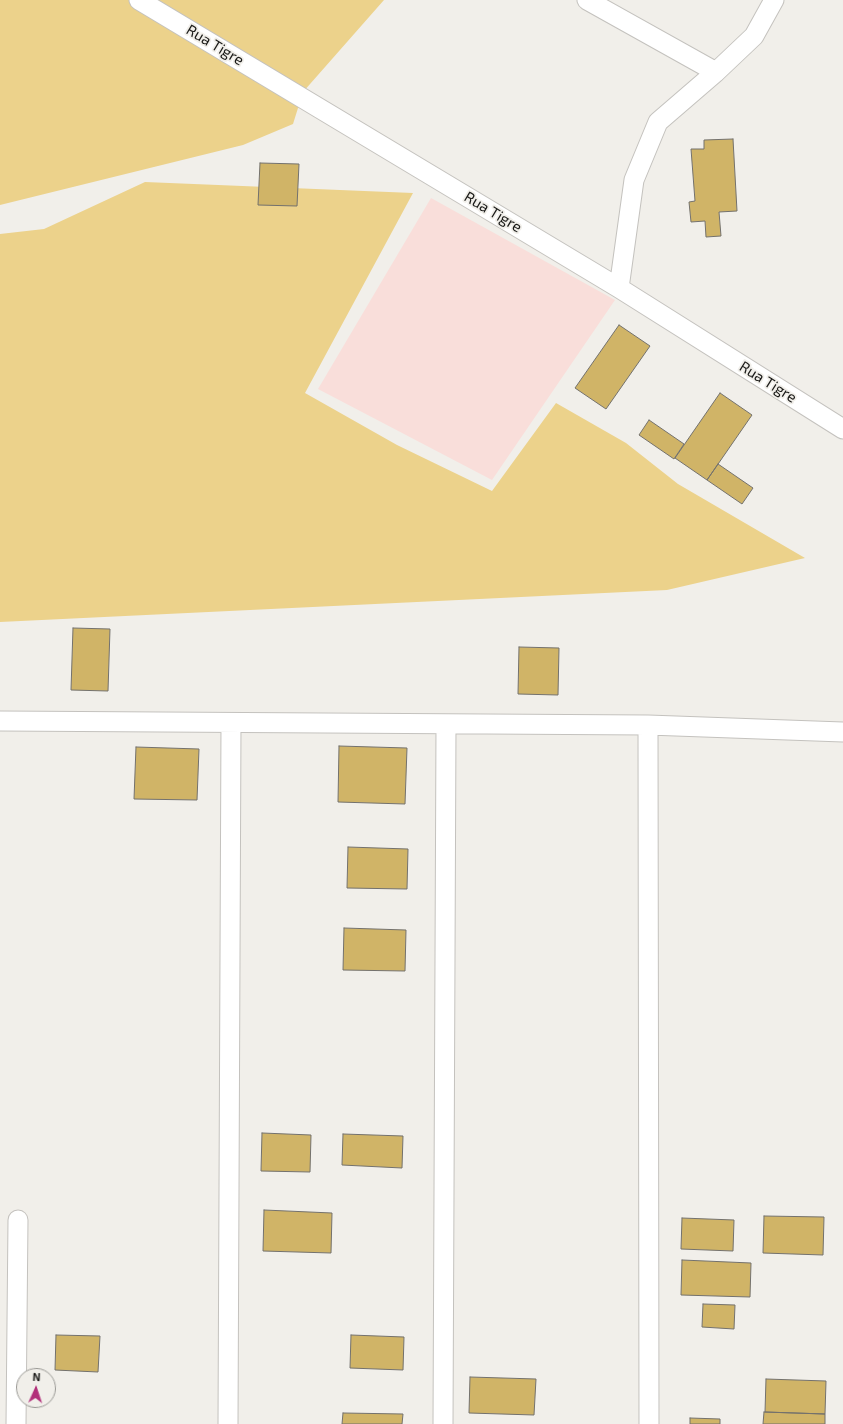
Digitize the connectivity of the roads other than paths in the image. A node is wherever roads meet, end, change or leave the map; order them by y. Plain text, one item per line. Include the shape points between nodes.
1 (139, 0) edge
2 (587, 0) edge
3 (774, 0) edge
4 (716, 72) junction
5 (619, 288) junction
6 (843, 429) edge
7 (0, 721) edge
8 (231, 723) junction
9 (446, 725) junction
10 (648, 725) junction
11 (843, 732) edge
12 (18, 1220) dead end
13 (16, 1424) edge
14 (228, 1424) edge
15 (443, 1424) edge
16 (649, 1424) edge

1 - 5 street, Rua Tigre
2 - 4 street
3 - 4 street via 754,36
4 - 5 street via 658,122 634,180
5 - 6 street, Rua Tigre
7 - 8 street
8 - 9 street
8 - 14 street
9 - 10 street
9 - 15 street
10 - 11 street
10 - 16 street
12 - 13 street

